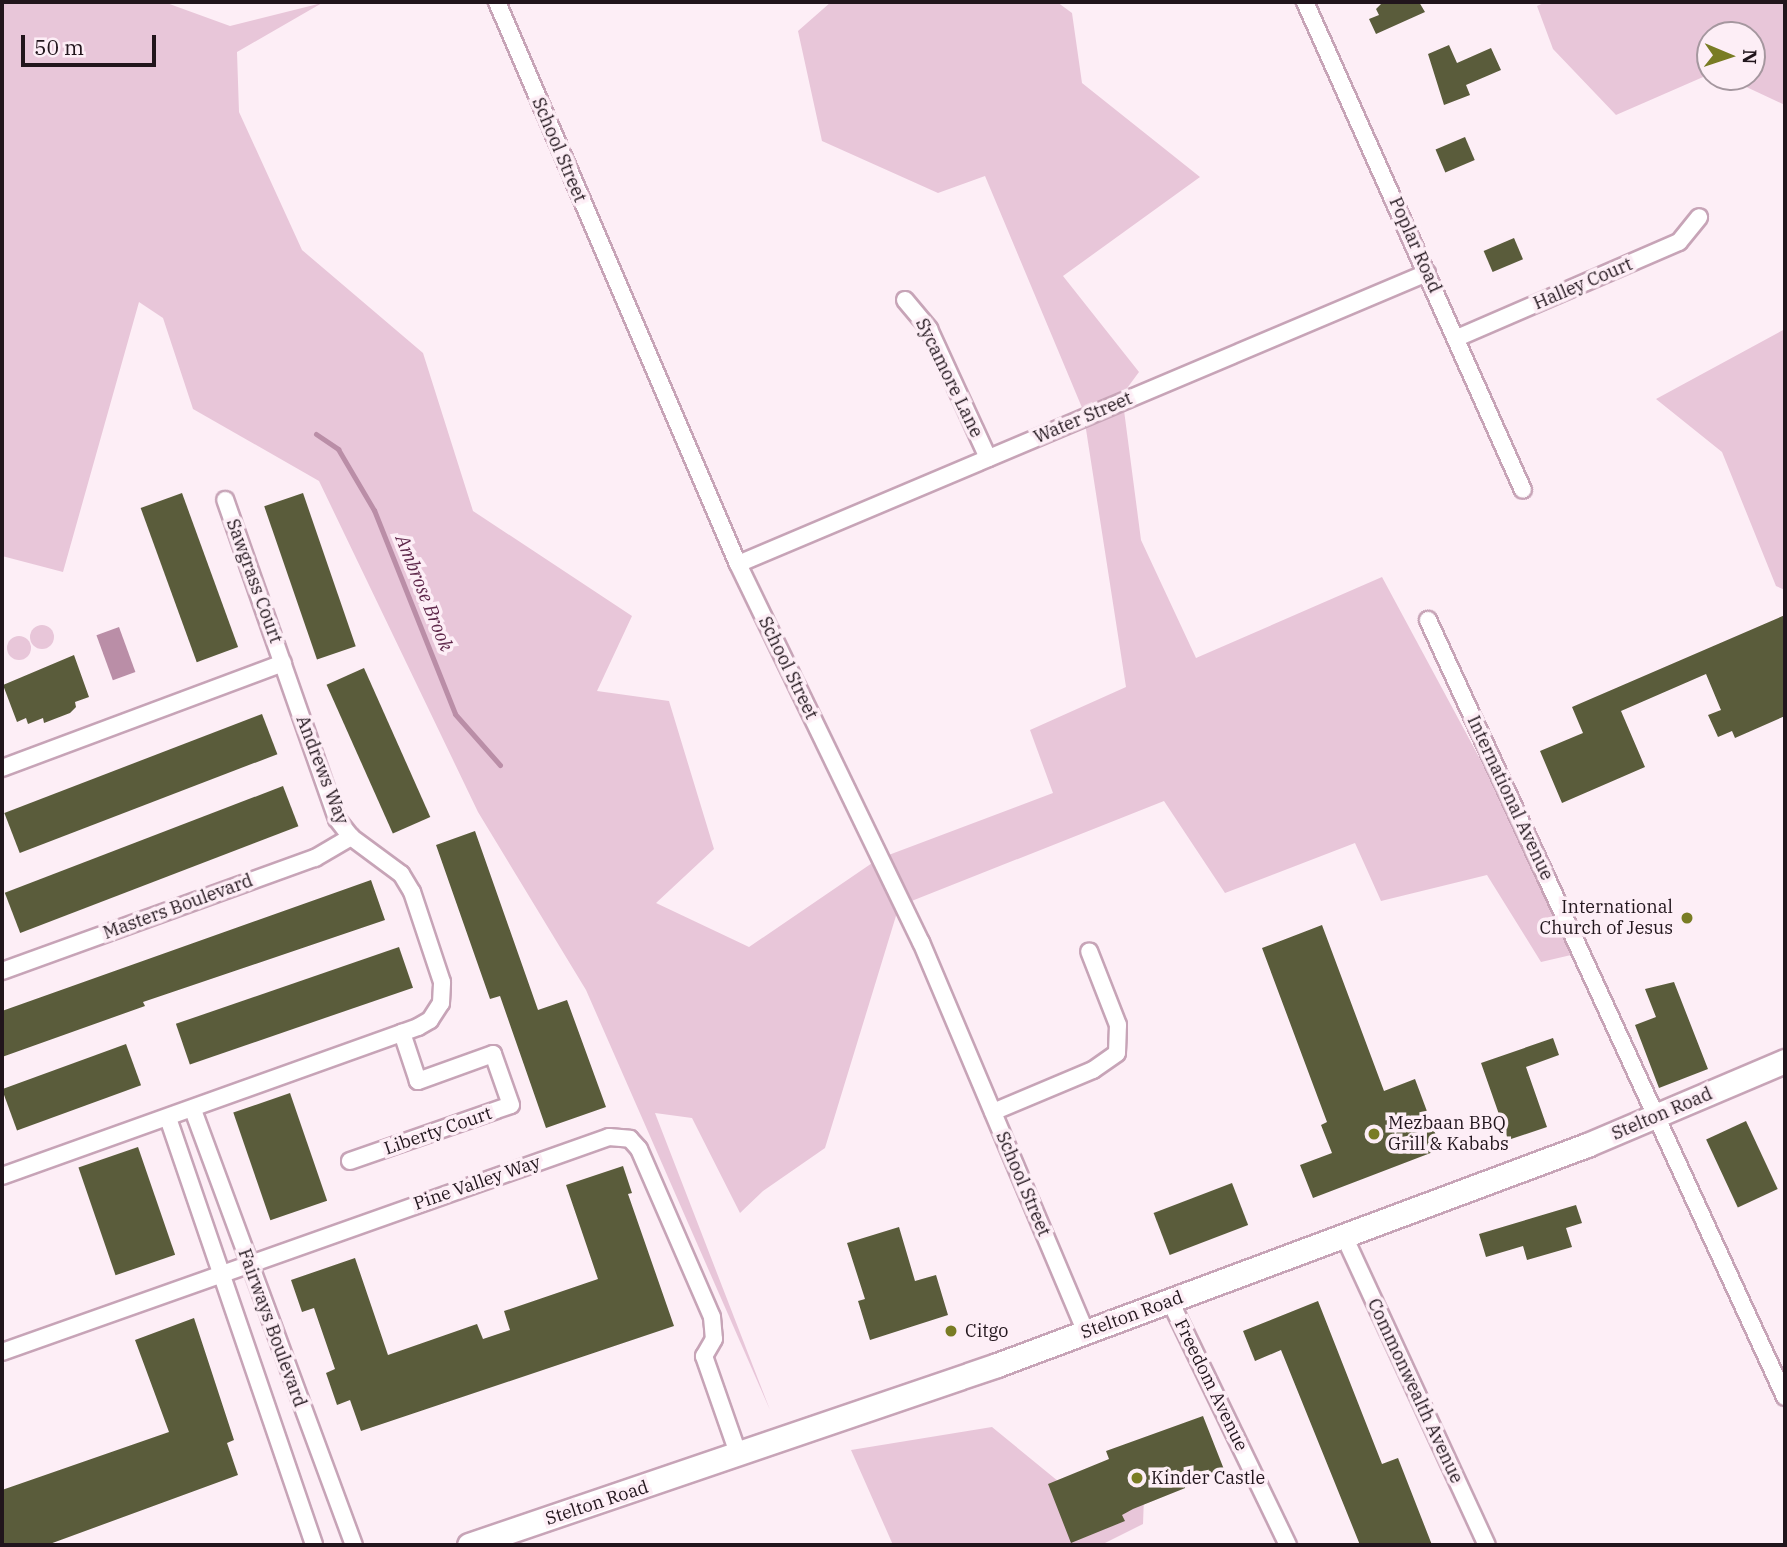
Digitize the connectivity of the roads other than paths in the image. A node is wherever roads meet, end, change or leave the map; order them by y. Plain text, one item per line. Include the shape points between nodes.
1 (497, 2) edge
2 (1305, 2) edge
3 (1699, 217) dead end
4 (1427, 273) junction
5 (905, 300) dead end
6 (1457, 338) junction
7 (988, 458) junction
8 (1522, 490) dead end
9 (225, 500) dead end
10 (738, 564) junction
11 (1428, 620) dead end
12 (282, 663) junction
13 (2, 768) edge
14 (351, 837) junction
15 (1089, 951) dead end
16 (2, 971) edge
17 (402, 1033) junction
18 (1785, 1062) edge
19 (193, 1110) junction
20 (993, 1112) junction
21 (1656, 1117) junction
22 (168, 1118) junction
23 (350, 1161) dead end
24 (2, 1176) edge
25 (1344, 1236) junction
26 (249, 1264) junction
27 (223, 1274) junction
28 (1170, 1301) junction
29 (1086, 1332) junction
30 (2, 1352) edge
31 (1785, 1396) edge
32 (739, 1456) junction
33 (314, 1545) edge
34 (354, 1545) edge
35 (470, 1545) edge
36 (1288, 1545) edge
37 (1486, 1545) edge

1 - 10 street, School Street
2 - 4 street, Poplar Road
3 - 6 street, Halley Court via 1679,242
4 - 6 street, Poplar Road
4 - 7 street, Water Street
5 - 7 street, Sycamore Lane via 929,329
6 - 8 street, Poplar Road
7 - 10 street, Water Street
9 - 12 street, Sawgrass Court
10 - 20 street, School Street via 921,942
11 - 21 street, International Avenue
12 - 13 street
12 - 14 street, Andrews Way via 337,819
14 - 16 street, Masters Boulevard via 315,858
14 - 17 street, Andrews Way via 401,874 412,892 442,982 436,1013
15 - 20 street via 1118,1025 1116,1052 1093,1070
17 - 19 street, Andrews Way
17 - 23 street, Liberty Court via 418,1081 494,1054 511,1105
18 - 21 main road, Stelton Road
19 - 22 street, Andrews Way
19 - 26 street, Fairways Boulevard
20 - 29 street, School Street
21 - 25 main road, Stelton Road
21 - 31 street, International Avenue
22 - 24 street, Andrews Way
22 - 27 street, Fairways Boulevard
25 - 28 main road, Stelton Road
25 - 37 street, Commonwealth Avenue
26 - 27 street, Pine Valley Way
26 - 32 street, Pine Valley Way via 609,1137 630,1139 639,1149 712,1317 715,1339 704,1356
26 - 34 street, Fairways Boulevard
27 - 30 street, Pine Valley Way
27 - 33 street, Fairways Boulevard
28 - 29 main road, Stelton Road
28 - 36 street, Freedom Avenue
29 - 32 main road, Stelton Road
32 - 35 main road, Stelton Road

